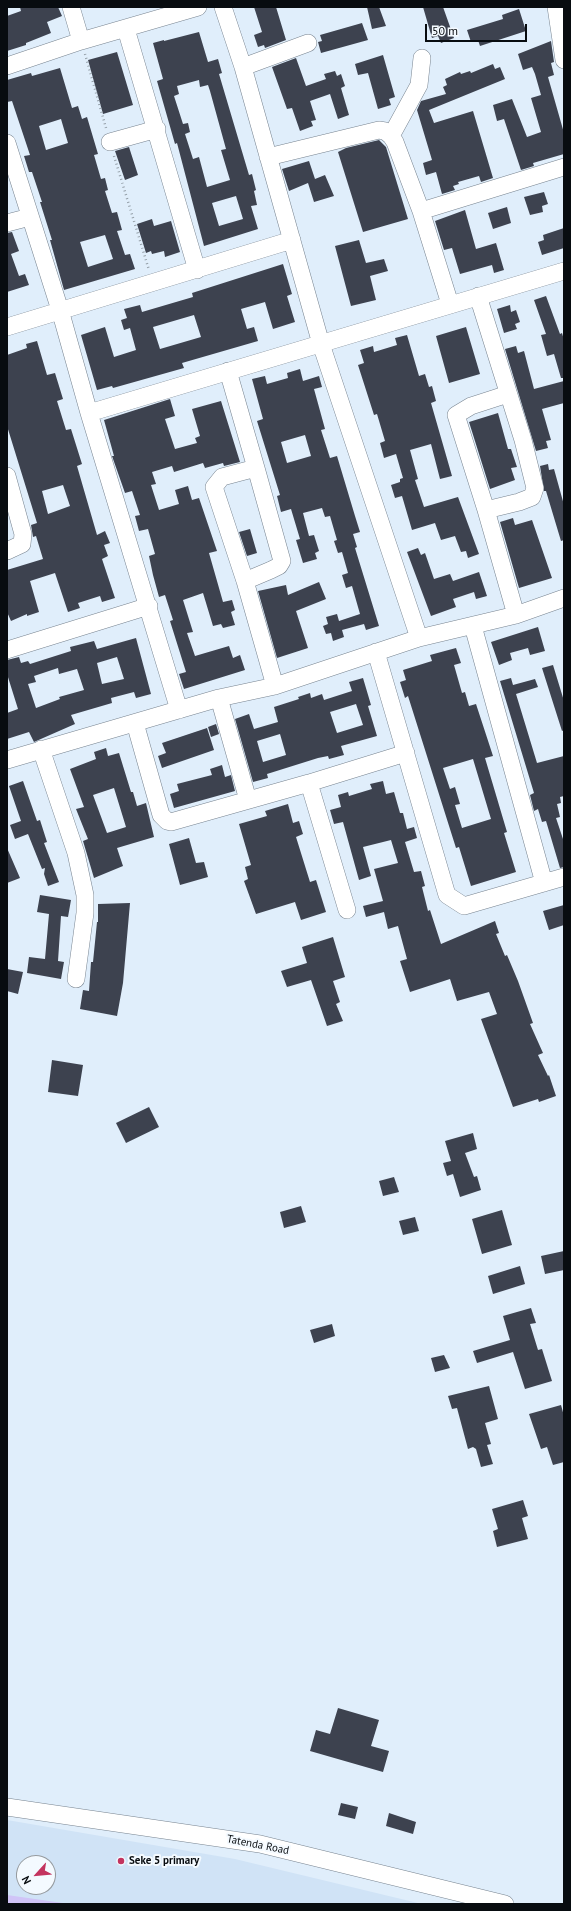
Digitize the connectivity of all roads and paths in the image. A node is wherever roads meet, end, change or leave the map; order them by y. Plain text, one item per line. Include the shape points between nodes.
1 (70, 7) edge
2 (198, 7) edge
3 (224, 7) edge
4 (556, 7) edge
5 (126, 29) junction
6 (81, 41) junction
7 (308, 43) dead end
8 (422, 58) dead end
9 (564, 60) edge
10 (7, 66) edge
11 (243, 67) junction
12 (156, 129) junction
13 (391, 136) junction
14 (110, 142) junction
15 (7, 143) edge
16 (268, 157) junction
17 (564, 167) edge
18 (421, 211) junction
19 (30, 217) junction
20 (7, 223) edge
21 (292, 240) junction
22 (196, 270) junction
23 (564, 271) edge
24 (153, 284) junction
25 (478, 296) junction
26 (450, 304) junction
27 (60, 310) junction
28 (7, 327) edge
29 (321, 344) junction
30 (228, 371) junction
31 (508, 394) junction
32 (89, 413) junction
33 (256, 468) junction
34 (7, 476) edge
35 (486, 510) junction
36 (7, 551) edge
37 (245, 581) junction
38 (563, 602) edge
39 (149, 606) junction
40 (516, 614) junction
41 (473, 626) junction
42 (419, 638) junction
43 (7, 650) edge
44 (376, 652) junction
45 (275, 686) junction
46 (219, 698) junction
47 (179, 710) junction
48 (135, 723) junction
49 (41, 749) junction
50 (406, 753) junction
51 (7, 760) edge
52 (309, 783) junction
53 (248, 800) junction
54 (564, 877) edge
55 (544, 883) junction
56 (347, 910) dead end
57 (76, 979) dead end
58 (7, 1807) edge
59 (505, 1904) edge

1 - 6 street
2 - 5 street
3 - 11 street
4 - 9 street
5 - 6 street
5 - 12 street
6 - 10 street
6 - 14 path
7 - 11 street
8 - 13 street via 419,85
11 - 16 street
12 - 14 street
12 - 22 street
13 - 16 street via 379,130
13 - 18 street
14 - 24 path
15 - 19 street
16 - 21 street
17 - 18 street
18 - 26 street
19 - 20 street
19 - 27 street
21 - 22 street
21 - 29 street
22 - 24 street
23 - 25 street
24 - 27 street
25 - 26 street
25 - 31 street
26 - 29 street
27 - 28 street
27 - 32 street
29 - 30 street
29 - 42 street
30 - 32 street
30 - 33 street
31 - 35 street via 535,488 532,497
31 - 35 street via 470,406 456,415
32 - 39 street
33 - 37 street via 282,561 279,566
33 - 37 street via 222,477 214,487
34 - 36 street via 24,534 22,544
35 - 40 street
37 - 45 street
38 - 40 street
39 - 43 street
39 - 47 street
40 - 41 street
41 - 42 street
41 - 55 street
42 - 44 street
44 - 45 street
44 - 50 street
45 - 46 street
46 - 47 street
46 - 53 street
47 - 48 street
48 - 49 street
48 - 53 street via 161,815 167,821
49 - 51 street
49 - 57 street via 76,853 85,894 85,913
50 - 52 street
50 - 55 street via 446,895 464,906
52 - 53 street
52 - 56 street
54 - 55 street
58 - 59 street, Tatenda Road via 260,1844

